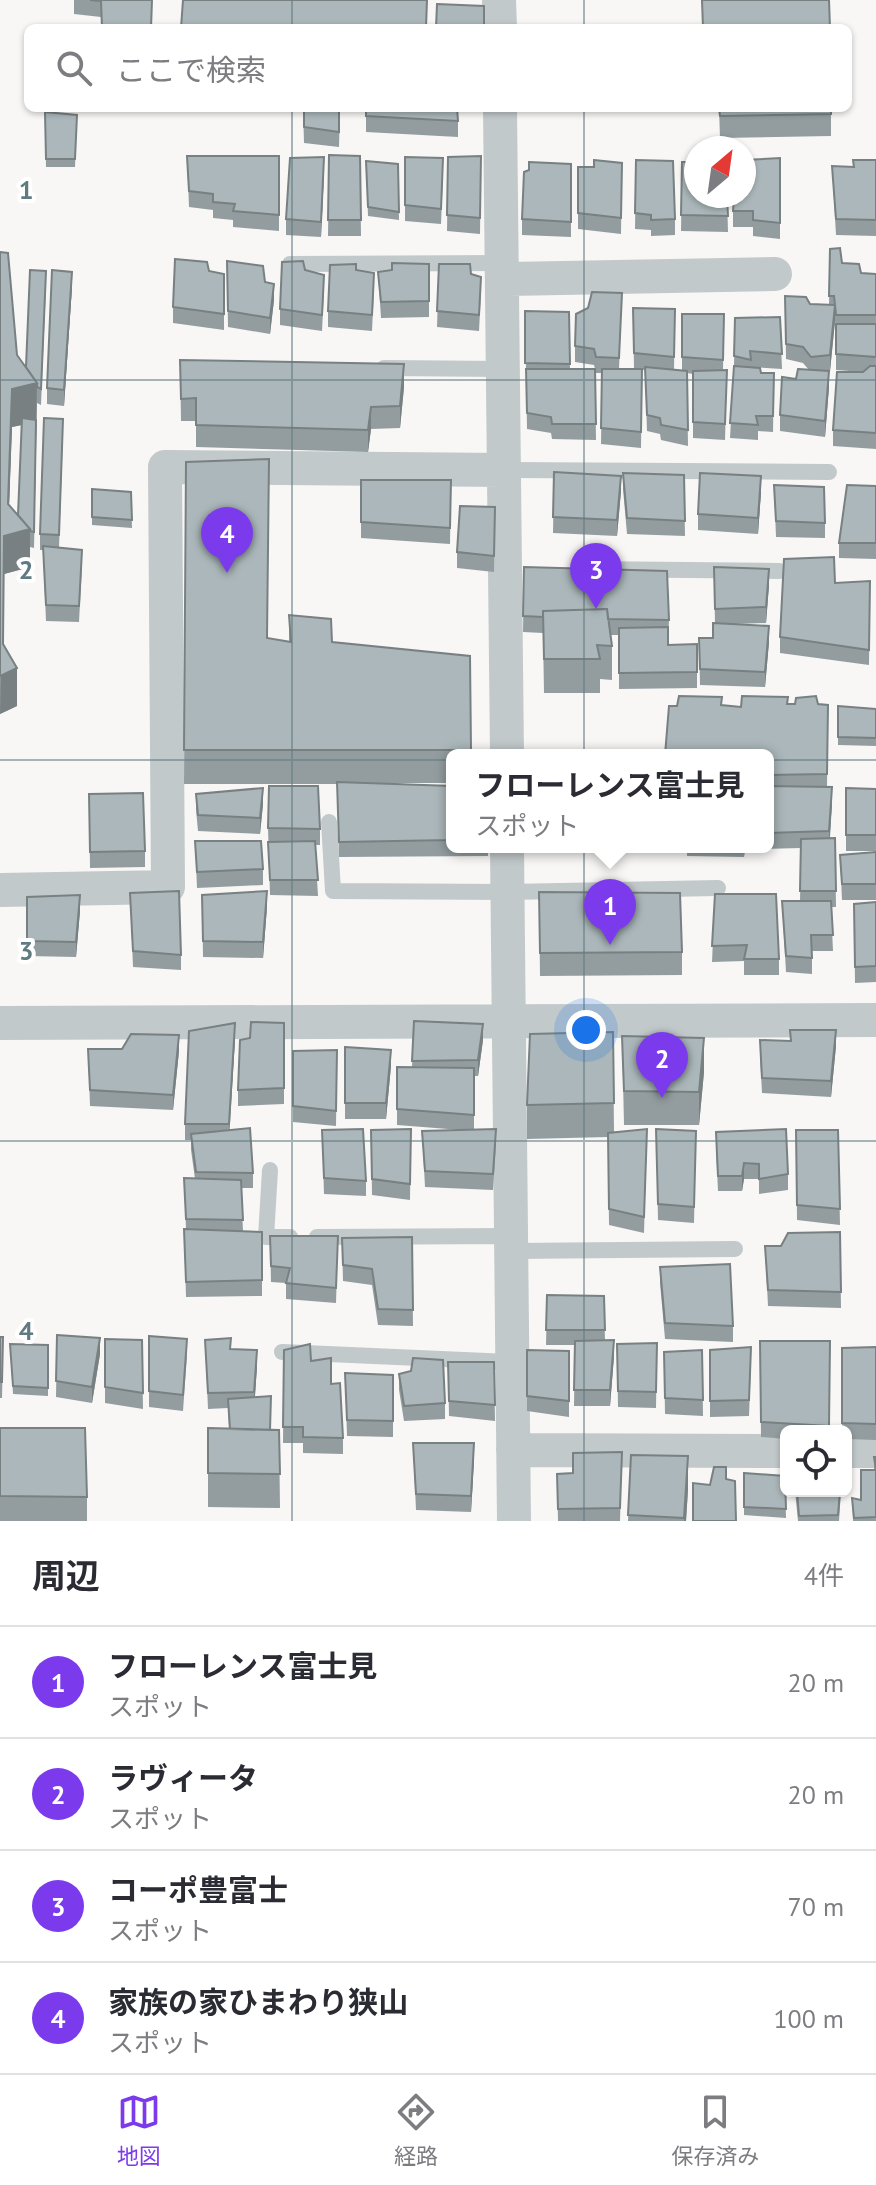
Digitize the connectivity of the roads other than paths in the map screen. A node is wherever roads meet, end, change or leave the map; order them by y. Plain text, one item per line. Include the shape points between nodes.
1 (499, 0) edge
2 (500, 24) edge
3 (500, 112) edge
4 (290, 264) edge
5 (502, 271) junction
6 (775, 274) dead end
7 (361, 368) edge
8 (503, 369) junction
9 (504, 470) junction
10 (829, 472) dead end
11 (566, 569) edge
12 (779, 571) dead end
13 (507, 749) edge
14 (329, 822) dead end
15 (507, 853) edge
16 (718, 888) dead end
17 (0, 890) edge
18 (508, 892) junction
19 (876, 1020) edge
20 (509, 1021) junction
21 (0, 1023) edge
22 (270, 1170) dead end
23 (511, 1244) junction
24 (735, 1249) dead end
25 (282, 1352) edge
26 (512, 1362) junction
27 (513, 1450) junction
28 (780, 1451) edge
29 (852, 1451) edge
30 (876, 1451) edge
31 (514, 1521) edge

1 - 2 street
3 - 5 street
4 - 5 lane
5 - 6 street
5 - 8 street
7 - 8 lane
8 - 9 street
9 - 10 lane
9 - 13 street via 512,568
9 - 17 street via 165,467 168,887
11 - 12 lane
14 - 18 lane via 333,891
15 - 18 street
16 - 18 lane
18 - 20 street
19 - 20 street
20 - 21 street
20 - 23 street
22 - 23 lane via 266,1237
23 - 24 lane
23 - 26 street
25 - 26 lane
26 - 27 street
27 - 28 street
27 - 31 street
29 - 30 street

